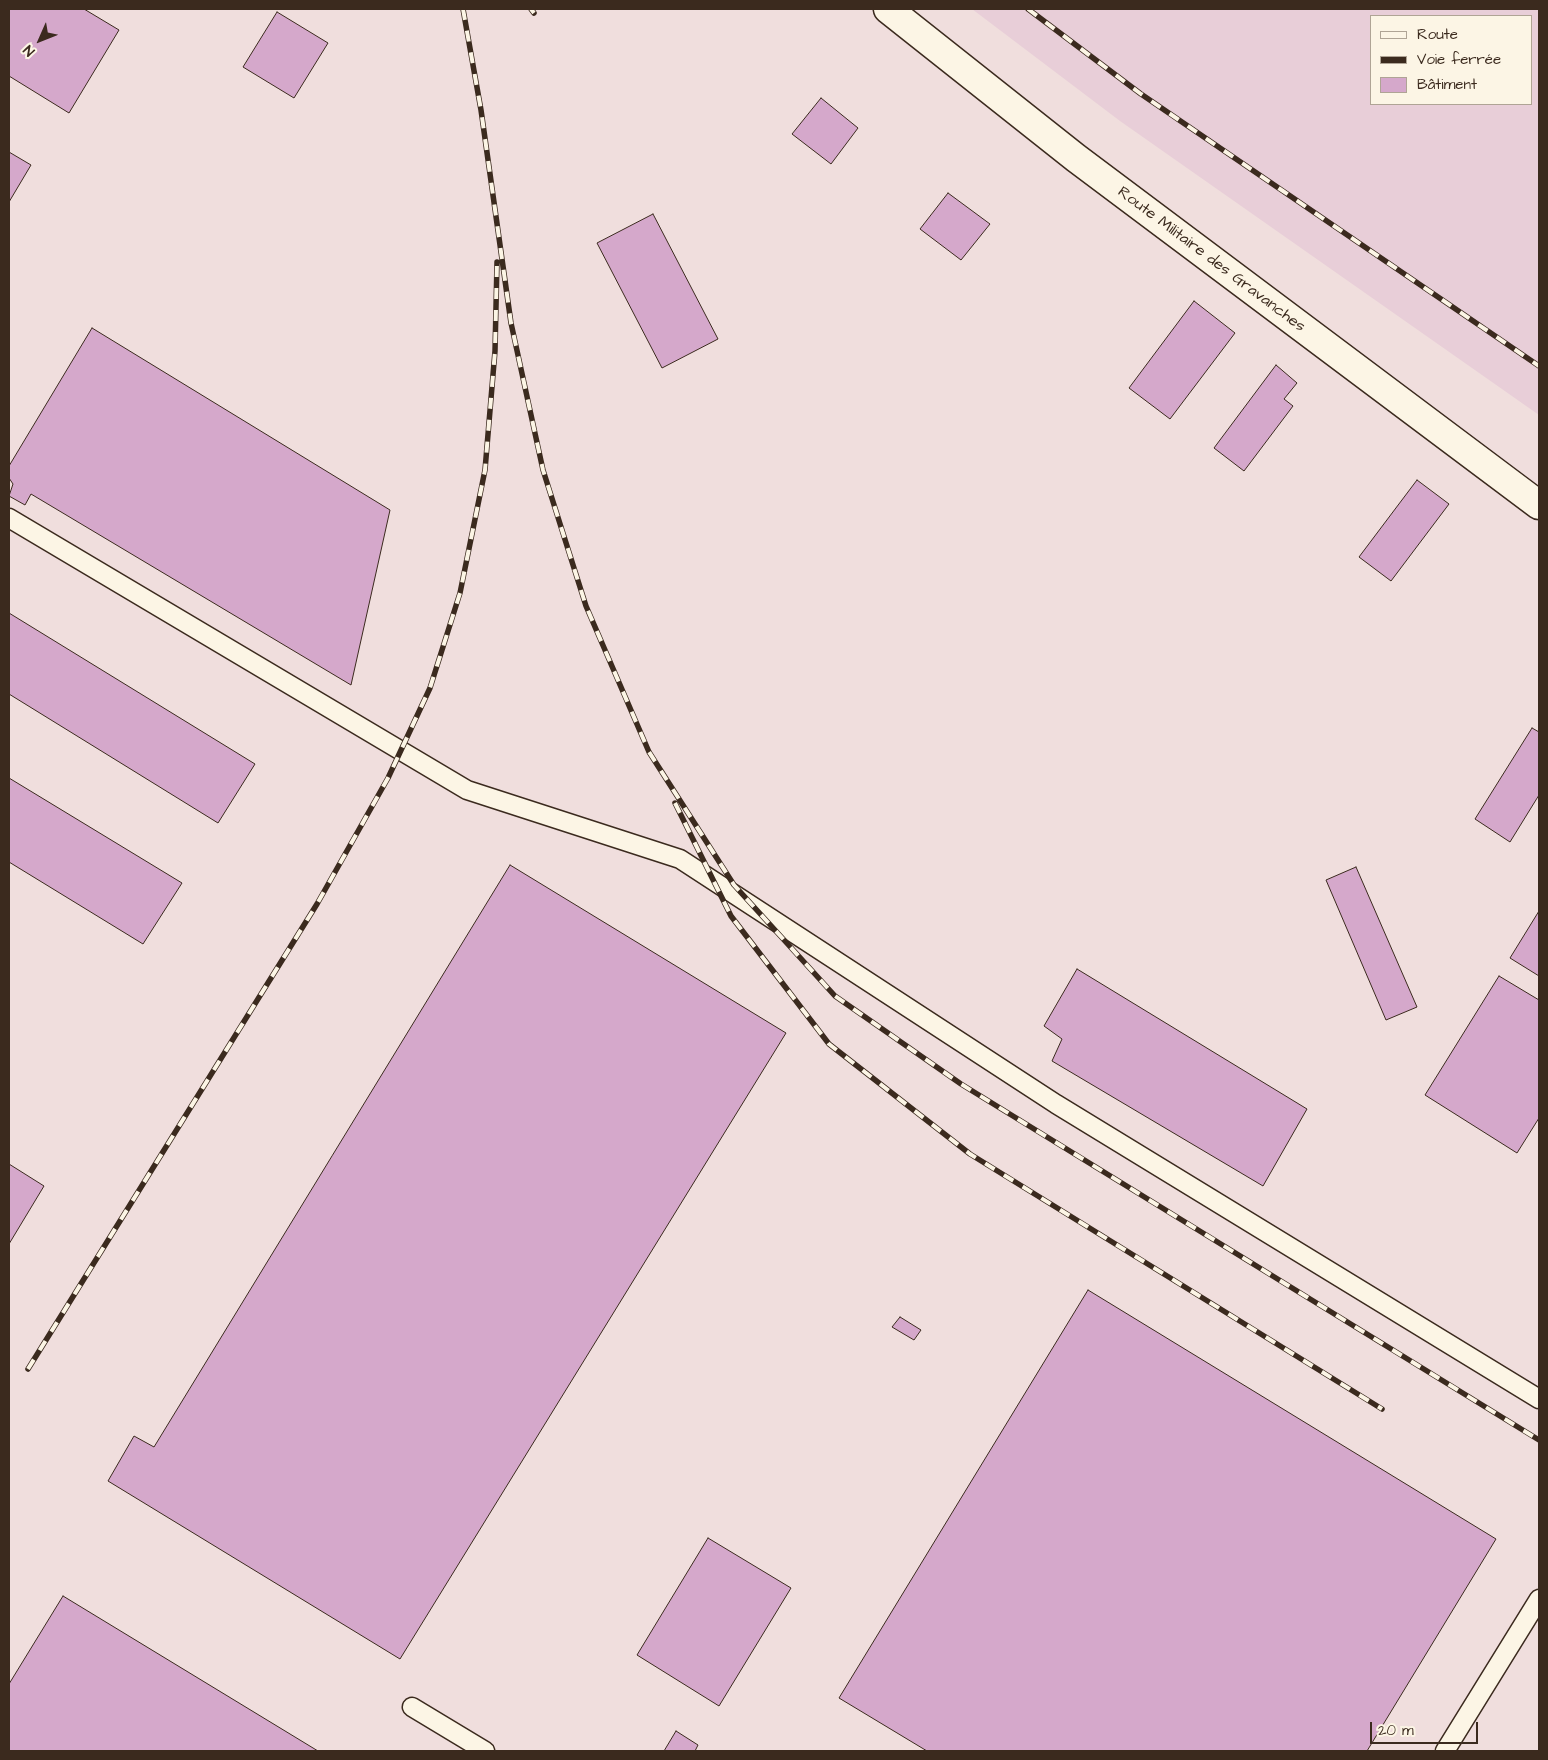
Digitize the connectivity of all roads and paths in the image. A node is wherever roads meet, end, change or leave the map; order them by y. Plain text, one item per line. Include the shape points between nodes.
1 (888, 9) edge
2 (1539, 505) edge
3 (9, 518) edge
4 (1539, 1399) edge
5 (1539, 1599) edge
6 (412, 1707) dead end
7 (485, 1751) edge
8 (1446, 1751) edge

1 - 2 street, Route Militaire des Gravanches via 1076,158
3 - 4 lane via 467,790 680,859 1056,1104
5 - 8 lane
6 - 7 lane

